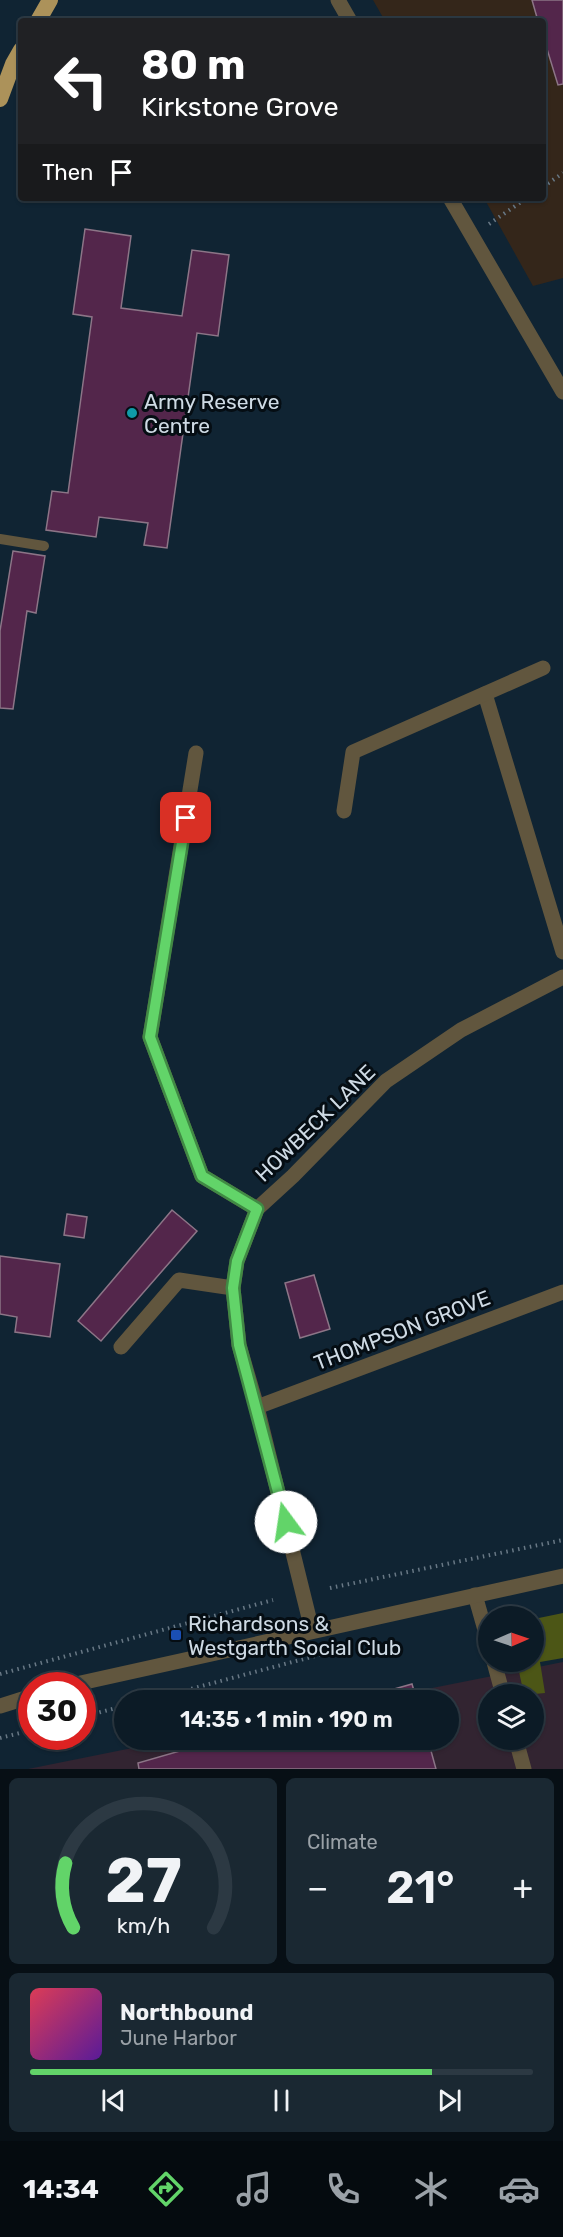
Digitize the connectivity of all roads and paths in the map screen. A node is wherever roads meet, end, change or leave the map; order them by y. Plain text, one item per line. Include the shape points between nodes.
1 (50, 0) edge
2 (338, 0) edge
3 (40, 18) edge
4 (348, 18) edge
5 (18, 55) edge
6 (0, 99) edge
7 (563, 173) edge
8 (546, 185) edge
9 (452, 201) edge
10 (523, 201) edge
11 (471, 237) junction
12 (561, 386) edge
13 (0, 539) edge
14 (44, 546) dead end
15 (543, 668) dead end
16 (485, 694) junction
17 (196, 753) dead end
18 (344, 811) dead end
19 (563, 952) edge
20 (563, 977) edge
21 (257, 1209) junction
22 (233, 1288) junction
23 (563, 1292) edge
24 (121, 1347) dead end
25 (257, 1407) junction
26 (563, 1540) edge
27 (563, 1576) edge
28 (330, 1588) dead end
29 (475, 1595) junction
30 (273, 1600) dead end
31 (478, 1606) edge
32 (312, 1630) junction
33 (0, 1674) edge
34 (96, 1680) edge
35 (18, 1700) edge
36 (0, 1706) edge
37 (114, 1709) edge
38 (96, 1713) edge
39 (18, 1734) edge
40 (0, 1738) edge
41 (519, 1750) edge
42 (524, 1769) edge

1 - 3 highway
2 - 4 street
5 - 6 highway
7 - 8 path
9 - 11 street
10 - 11 path
11 - 12 street
13 - 14 lane
15 - 16 street
16 - 18 street via 353,752
16 - 19 street
17 - 21 street via 150,1037 202,1176
20 - 21 street, HOWBECK LANE via 461,1030 386,1081
21 - 22 street, HOWBECK LANE via 237,1261
22 - 24 street via 179,1280
22 - 25 street, HOWBECK LANE via 239,1345
23 - 25 street, THOMPSON GROVE
25 - 32 street, HOWBECK LANE
26 - 28 path
27 - 29 street
29 - 31 street
29 - 32 street
30 - 33 path
32 - 34 street
35 - 36 street
37 - 38 path
39 - 40 path
41 - 42 street

